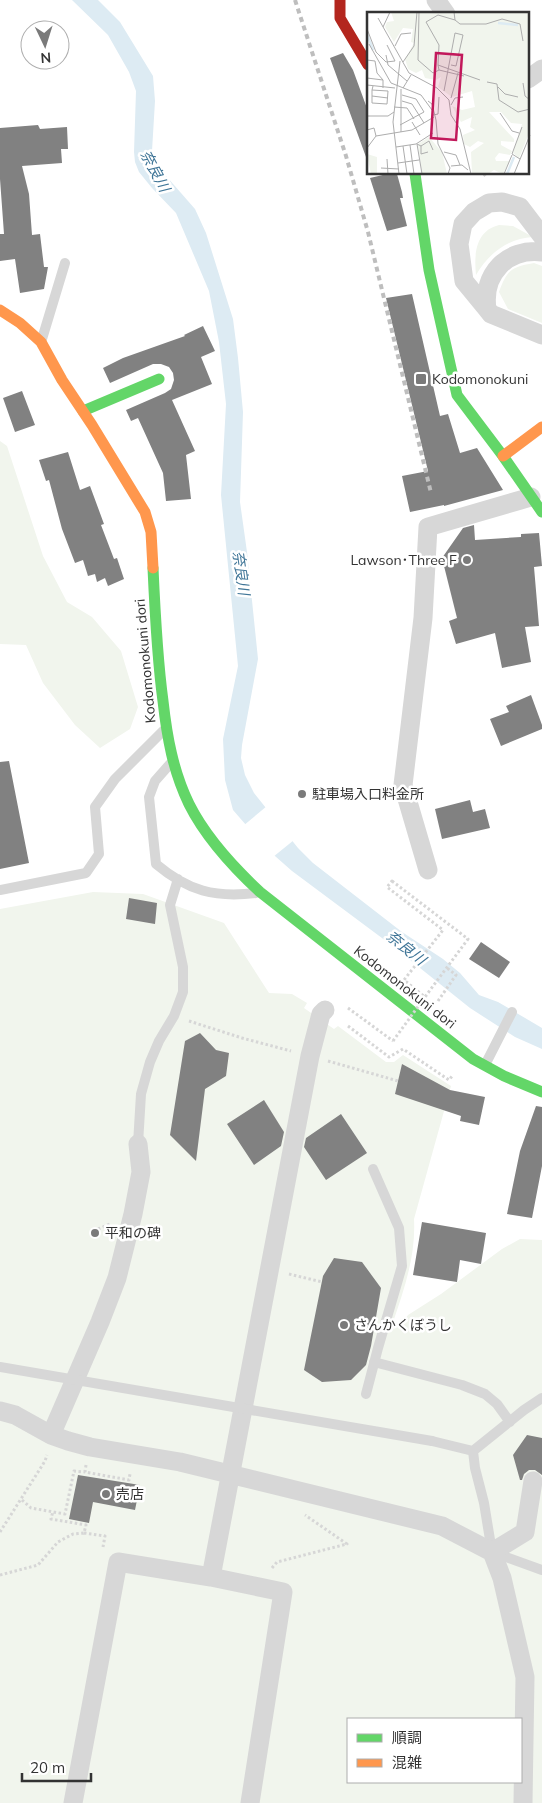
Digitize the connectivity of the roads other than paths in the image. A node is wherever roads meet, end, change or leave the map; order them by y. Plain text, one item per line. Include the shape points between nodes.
1 (340, 0) edge
2 (436, 0) edge
3 (445, 12) edge
4 (367, 63) edge
5 (542, 69) edge
6 (530, 78) edge
7 (415, 175) edge
8 (542, 236) edge
9 (542, 252) edge
10 (65, 263) dead end
11 (487, 309) junction
12 (0, 310) edge
13 (542, 335) edge
14 (41, 342) junction
15 (159, 379) dead end
16 (82, 411) junction
17 (542, 427) edge
18 (503, 456) junction
19 (537, 505) edge
20 (166, 729) junction
21 (173, 761) junction
22 (428, 870) dead end
23 (178, 879) junction
24 (0, 890) edge
25 (260, 892) junction
26 (325, 1010) dead end
27 (512, 1012) dead end
28 (485, 1066) junction
29 (542, 1092) edge
30 (138, 1144) joint
31 (373, 1169) dead end
32 (374, 1362) junction
33 (0, 1367) edge
34 (366, 1394) dead end
35 (542, 1398) edge
36 (0, 1411) edge
37 (510, 1422) junction
38 (51, 1435) junction
39 (474, 1451) junction
40 (230, 1474) junction
41 (533, 1481) dead end
42 (492, 1552) junction
43 (542, 1570) edge
44 (211, 1577) junction
45 (73, 1803) edge
46 (250, 1803) edge
47 (523, 1803) edge

1 - 4 main road via 340,18
2 - 3 street
5 - 6 street
7 - 18 main road via 429,270 458,395
8 - 11 street via 520,207 502,202 489,203 463,224 459,244 464,282
9 - 11 street via 517,253 501,264 487,286
10 - 14 lane
11 - 13 street via 491,314
12 - 14 main road, Kodomonokuni dori
14 - 16 main road, Kodomonokuni dori
15 - 16 main road
16 - 20 main road, Kodomonokuni dori via 145,512 151,532 159,676
17 - 18 main road
18 - 19 main road
19 - 22 street via 512,503 428,527 423,618 403,785
20 - 21 main road, Kodomonokuni dori
20 - 24 lane via 115,779 95,807 98,854 86,874
21 - 23 lane via 155,781 149,797 156,864
21 - 25 main road, Kodomonokuni dori via 194,814 230,864
23 - 25 lane via 204,892 236,895
23 - 30 lane via 170,905 183,967 183,992 150,1062 141,1094
25 - 28 main road, Kodomonokuni dori
26 - 40 street via 321,1014 310,1056
27 - 28 lane
28 - 29 main road, Kodomonokuni dori
30 - 38 street via 141,1172 117,1278
31 - 32 lane via 399,1228 402,1246 402,1266
32 - 34 lane
32 - 37 lane via 486,1394
33 - 39 lane, bridge via 432,1441
35 - 37 lane
36 - 38 street via 15,1415
37 - 39 lane
38 - 40 street
39 - 42 lane
40 - 42 street via 442,1526
40 - 44 street
41 - 42 street via 525,1532
42 - 43 lane
42 - 47 street via 502,1578 526,1677
44 - 45 street via 118,1562
44 - 46 street via 283,1592

